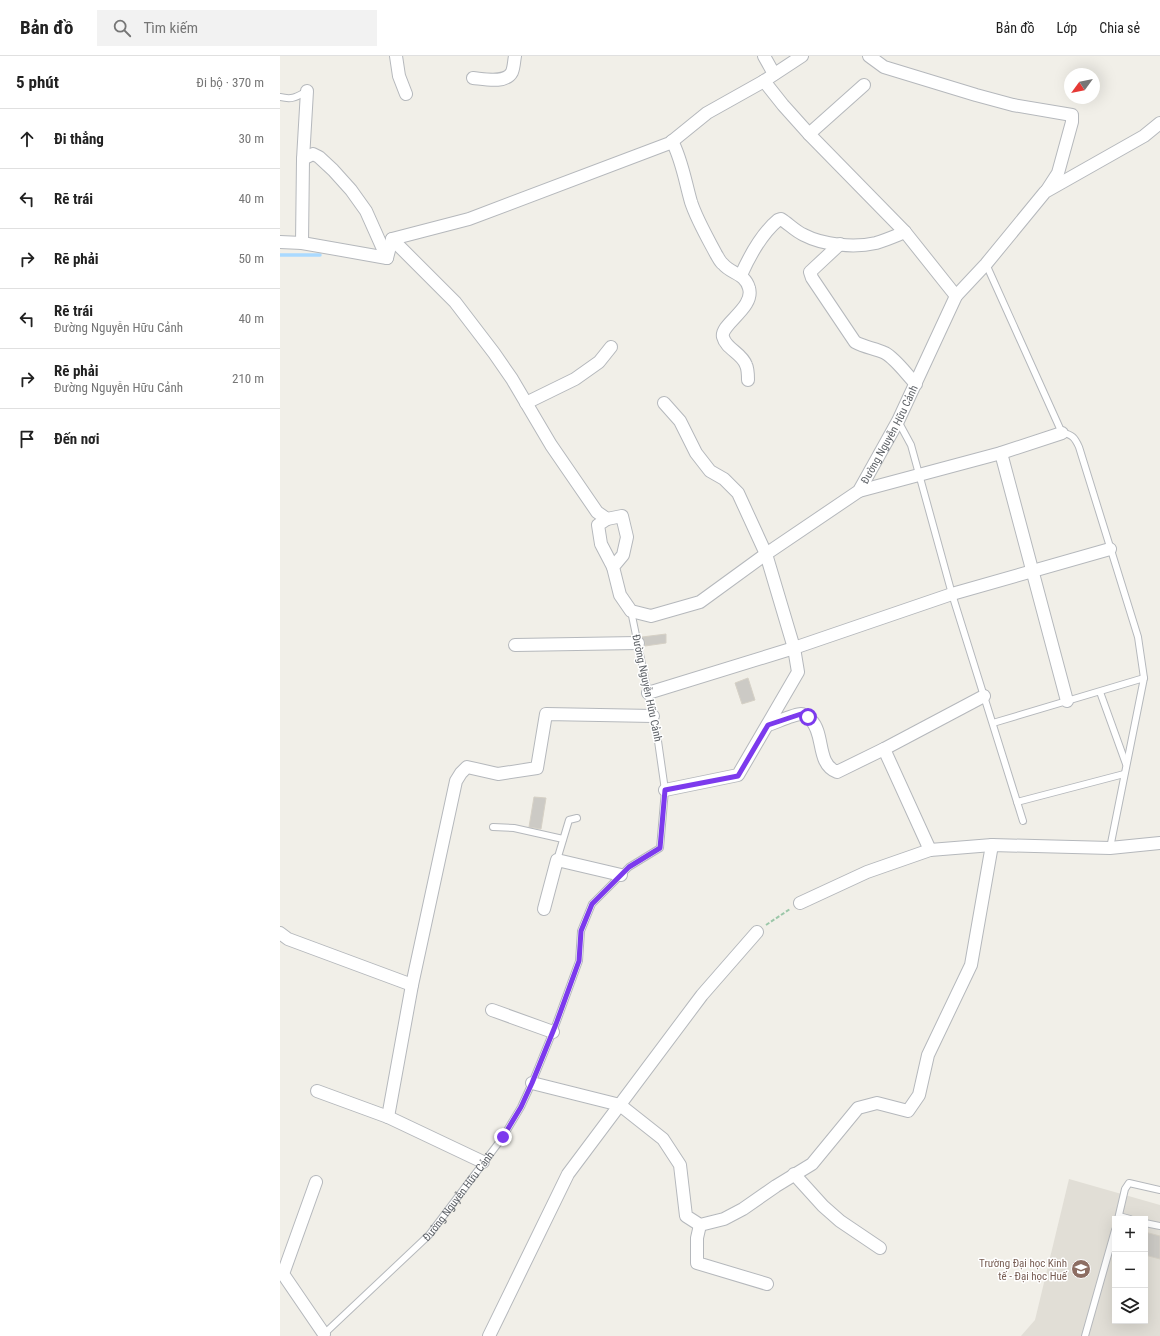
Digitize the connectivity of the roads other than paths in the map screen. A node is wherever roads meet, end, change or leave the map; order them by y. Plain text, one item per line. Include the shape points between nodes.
1 (396, 56) edge
2 (515, 56) edge
3 (764, 56) edge
4 (802, 56) edge
5 (869, 56) edge
6 (774, 74) junction
7 (473, 78) dead end
8 (764, 81) junction
9 (864, 85) dead end
10 (306, 91) joint
11 (406, 94) dead end
12 (280, 97) edge
13 (1160, 123) edge
14 (809, 134) junction
15 (672, 141) junction
16 (303, 159) junction
17 (1045, 192) junction
18 (905, 232) junction
19 (392, 239) junction
20 (280, 242) edge
21 (302, 243) junction
22 (840, 244) junction
23 (387, 258) junction
24 (986, 264) junction
25 (741, 275) junction
26 (956, 296) junction
27 (611, 347) dead end
28 (748, 380) dead end
29 (916, 384) junction
30 (664, 402) dead end
31 (526, 403) junction
32 (898, 421) junction
33 (1062, 433) junction
34 (1001, 453) junction
35 (920, 475) junction
36 (859, 491) junction
37 (607, 519) junction
38 (1110, 549) junction
39 (766, 554) junction
40 (613, 568) junction
41 (1032, 570) junction
42 (952, 594) junction
43 (631, 611) junction
44 (638, 643) junction
45 (515, 645) dead end
46 (794, 648) junction
47 (1144, 678) junction
48 (1100, 692) junction
49 (648, 693) junction
50 (984, 696) junction
51 (1067, 701) junction
52 (653, 716) junction
53 (993, 723) junction
54 (768, 725) junction
55 (884, 749) junction
56 (1126, 765) junction
57 (1124, 774) junction
58 (665, 790) junction
59 (1017, 802) junction
60 (577, 818) dead end
61 (1023, 821) dead end
62 (493, 827) dead end
63 (563, 839) junction
64 (1160, 843) edge
65 (992, 846) junction
66 (1110, 848) junction
67 (930, 850) junction
68 (557, 860) junction
69 (621, 875) junction
70 (800, 903) road end
71 (544, 909) dead end
72 (757, 932) road end
73 (280, 934) edge
74 (412, 985) junction
75 (492, 1010) dead end
76 (553, 1032) junction
77 (532, 1083) junction
78 (317, 1091) dead end
79 (620, 1105) junction
80 (388, 1117) junction
81 (483, 1162) junction
82 (794, 1174) junction
83 (316, 1182) dead end
84 (1160, 1190) edge
85 (1118, 1216) edge
86 (1148, 1224) edge
87 (700, 1225) junction
88 (1160, 1226) edge
89 (1112, 1241) edge
90 (880, 1248) dead end
91 (767, 1284) dead end
92 (323, 1335) edge
93 (489, 1336) edge
94 (1085, 1336) edge

1 - 11 street via 399,76
2 - 7 street via 513,70 508,76 497,80
3 - 6 street
4 - 6 street
5 - 17 street via 884,67 976,95 1013,105 1072,115 1058,173
6 - 8 street
8 - 14 street
8 - 15 street via 707,113
9 - 14 street
10 - 12 lane via 294,98
10 - 16 street
13 - 17 street, Đường Nguyễn Hữu Cảnh via 1144,136
14 - 18 street
15 - 19 street via 469,219
15 - 25 street via 678,152 698,220 723,265
16 - 21 street
16 - 23 street via 313,154 319,157 351,190 366,211
17 - 24 street, Đường Nguyễn Hữu Cảnh
18 - 22 street via 876,243
18 - 26 street
19 - 23 street
19 - 31 street via 456,302 494,353
20 - 21 street
21 - 23 street
22 - 25 street via 818,242 802,235 781,219 762,238
22 - 29 street via 810,272 812,278 855,342 887,354
24 - 26 street, Đường Nguyễn Hữu Cảnh
24 - 33 lane
25 - 28 street via 749,287 750,294 744,308 729,324 723,337 743,359
26 - 29 street, Đường Nguyễn Hữu Cảnh
27 - 31 street via 599,362 575,379
29 - 32 street, Đường Nguyễn Hữu Cảnh
30 - 39 street via 680,421 696,453 710,471 724,479 738,493
31 - 37 street via 597,512
32 - 35 lane via 911,445
32 - 36 street, Đường Nguyễn Hữu Cảnh
33 - 34 street
33 - 38 lane via 1070,434 1079,446
34 - 35 street
34 - 41 street
35 - 36 street
35 - 42 lane
36 - 39 street, Đường Nguyễn Hữu Cảnh
37 - 40 street via 598,525 601,544
37 - 40 street via 622,516 627,537 623,555
38 - 41 street
38 - 47 lane via 1138,637
39 - 43 street, Đường Nguyễn Hữu Cảnh via 700,602 651,616
39 - 46 street
40 - 43 street via 620,595
41 - 42 street
41 - 51 street
42 - 46 street
42 - 50 lane
43 - 44 lane, Đường Nguyễn Hữu Cảnh
44 - 45 street
44 - 49 lane, Đường Nguyễn Hữu Cảnh
46 - 49 street
46 - 54 street via 798,672
47 - 48 lane
47 - 56 lane
48 - 51 lane
48 - 56 lane
49 - 52 lane, Đường Nguyễn Hữu Cảnh
50 - 53 lane
50 - 55 street
51 - 53 lane
52 - 58 lane, Đường Nguyễn Hữu Cảnh
52 - 74 street via 546,714 537,768 498,774 467,767 462,772 456,781
53 - 59 lane
54 - 55 street via 801,714 808,717 816,726 825,762 831,770 837,772
54 - 58 street via 738,776
55 - 67 street
56 - 57 lane
57 - 59 lane
57 - 66 lane
58 - 69 lane, Đường Nguyễn Hữu Cảnh via 660,848 629,867
59 - 61 lane
60 - 63 lane via 568,820
62 - 63 lane via 514,828
63 - 68 lane
64 - 66 street
65 - 66 street
65 - 67 street
65 - 82 street via 971,965 928,1055 920,1095 908,1111 877,1103 858,1108 812,1164
67 - 70 street via 867,872
68 - 69 street
68 - 71 street
69 - 76 lane, Đường Nguyễn Hữu Cảnh via 592,904 581,931 579,961
72 - 79 street via 702,995
73 - 74 street
74 - 80 street
75 - 76 street
76 - 77 lane, Đường Nguyễn Hữu Cảnh
77 - 79 street
77 - 81 lane, Đường Nguyễn Hữu Cảnh via 503,1137
78 - 80 street
79 - 87 street via 663,1139 672,1151 680,1164 686,1216
79 - 93 street via 568,1174
80 - 81 street
81 - 92 lane, Đường Nguyễn Hữu Cảnh via 429,1235
82 - 87 street via 743,1210 724,1219
82 - 90 street via 840,1221
83 - 92 street via 283,1274
84 - 85 lane via 1129,1183
86 - 88 lane
87 - 91 street via 697,1262
89 - 94 lane

